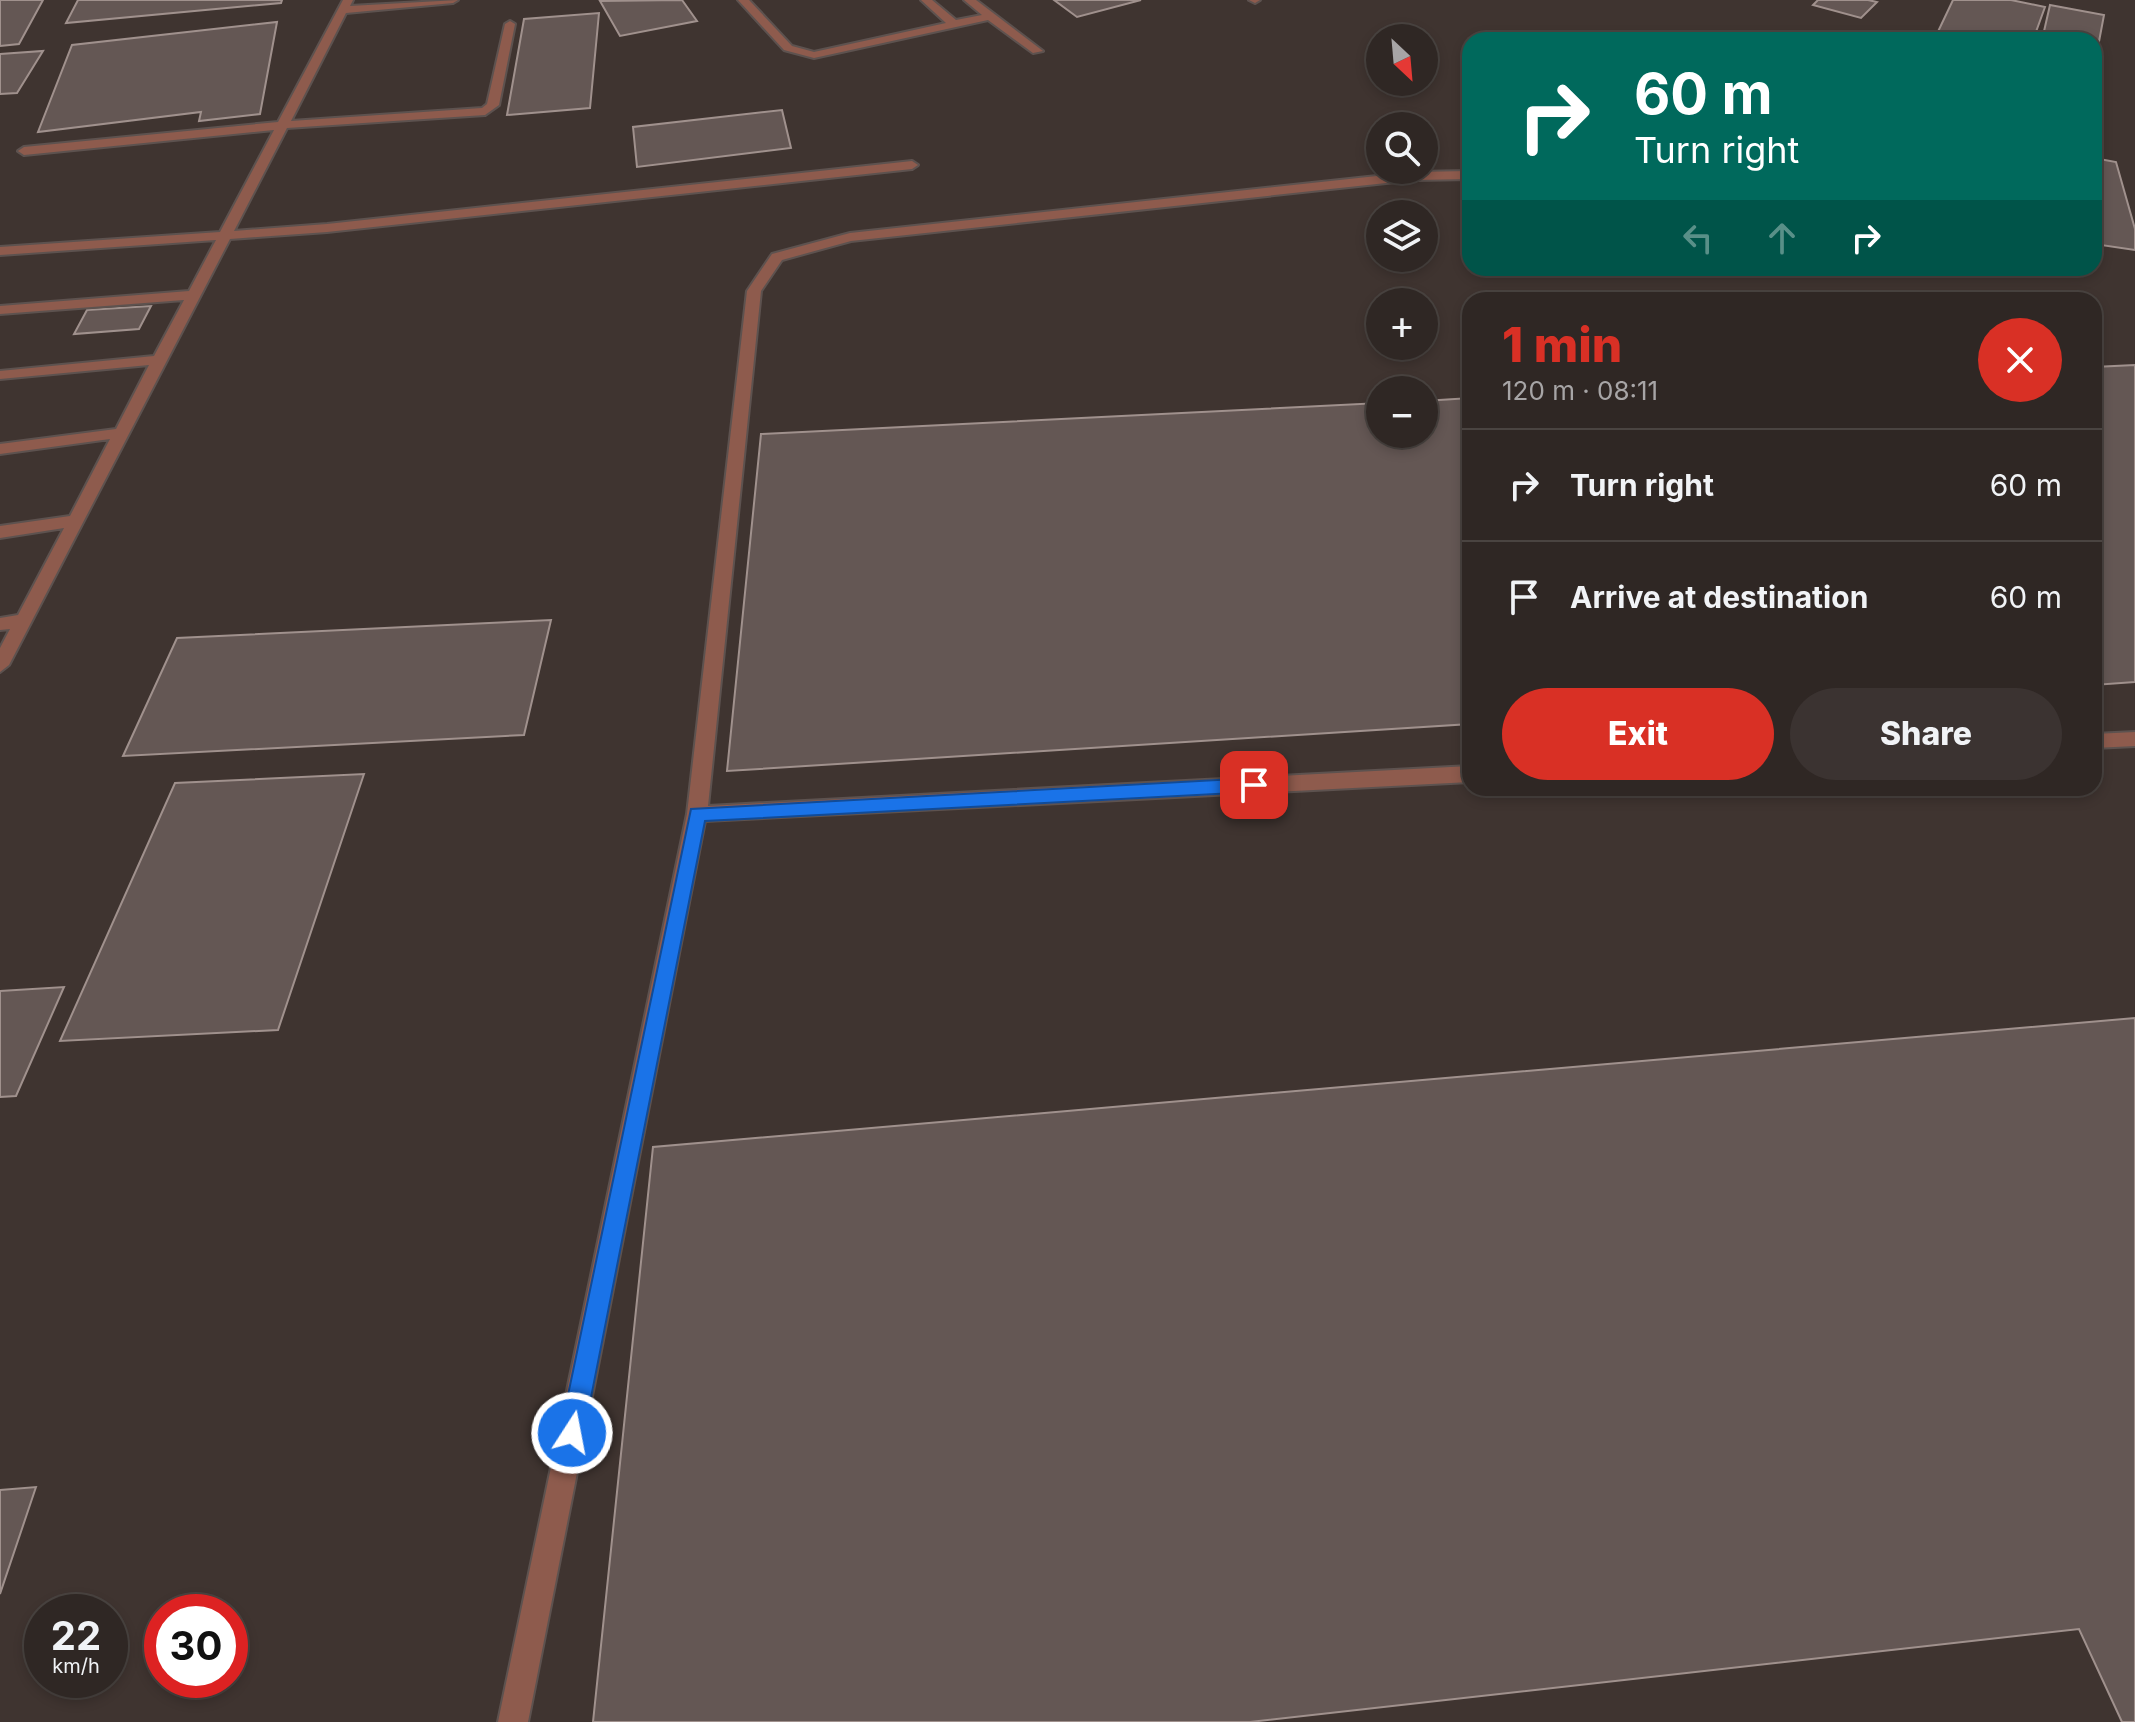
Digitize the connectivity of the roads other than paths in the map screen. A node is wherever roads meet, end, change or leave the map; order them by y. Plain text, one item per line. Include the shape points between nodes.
1 (453, 0) edge
2 (743, 0) edge
3 (926, 0) edge
4 (969, 0) edge
5 (347, 5) edge
6 (990, 16) junction
7 (510, 24) dead end
8 (954, 24) junction
9 (1037, 51) dead end
10 (285, 125) junction
11 (24, 151) dead end
12 (912, 165) dead end
13 (1462, 175) edge
14 (227, 235) junction
15 (0, 251) edge
16 (195, 295) junction
17 (0, 310) edge
18 (161, 360) junction
19 (0, 375) edge
20 (122, 433) junction
21 (0, 449) edge
22 (77, 520) junction
23 (0, 532) edge
24 (24, 620) junction
25 (0, 624) edge
26 (0, 665) edge
27 (2135, 739) edge
28 (2102, 741) edge
29 (1462, 774) edge
30 (697, 814) junction
31 (513, 1722) edge

1 - 5 street
2 - 8 street via 788,48 814,55
3 - 8 street
4 - 6 street
5 - 10 street
6 - 8 street
6 - 9 street
7 - 10 street via 493,105 485,111
10 - 11 street
10 - 14 street
12 - 14 street
13 - 30 street via 850,237 777,257 754,291
14 - 15 street
14 - 16 street
16 - 17 street
16 - 18 street
18 - 19 street
18 - 20 street
20 - 21 street
20 - 22 street
22 - 23 street
22 - 24 street
24 - 25 street
24 - 26 street
27 - 28 street
29 - 30 street
30 - 31 street

